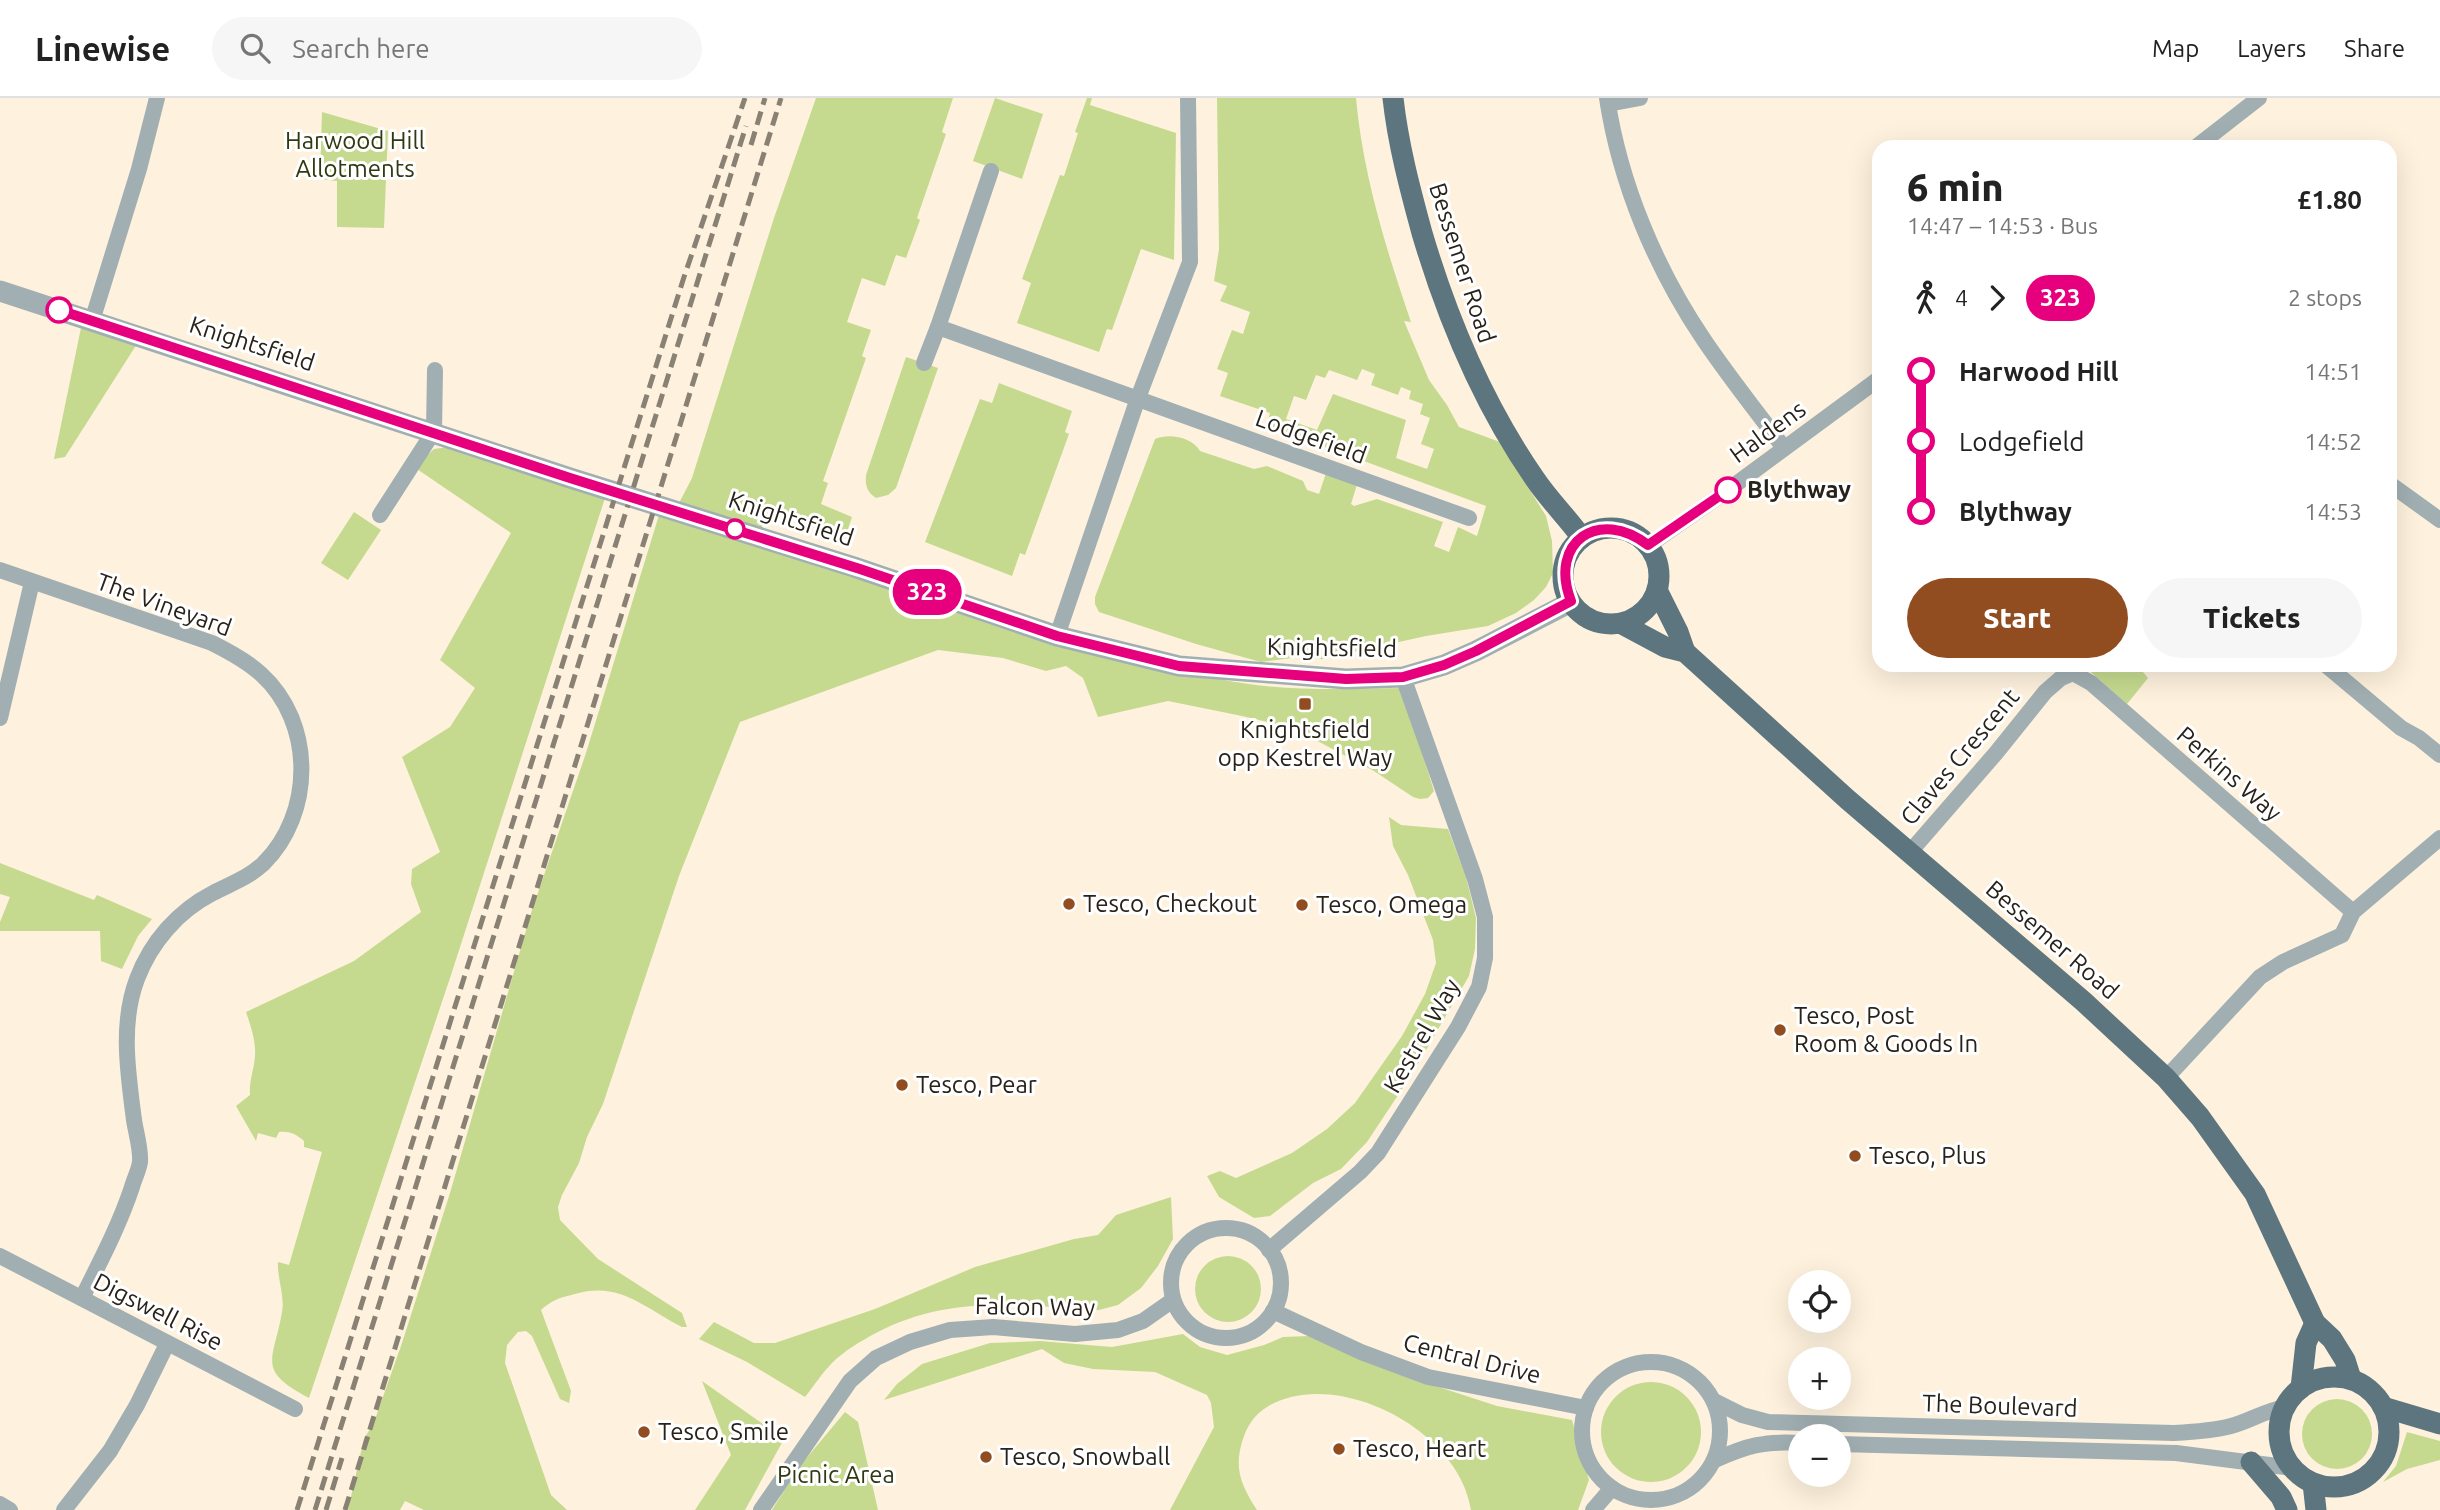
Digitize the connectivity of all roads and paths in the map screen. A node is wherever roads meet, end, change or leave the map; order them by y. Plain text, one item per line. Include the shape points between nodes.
1 (157, 98) edge
2 (1188, 98) edge
3 (1393, 98) edge
4 (1640, 98) edge
5 (2259, 98) edge
6 (1608, 101) edge
7 (2205, 140) edge
8 (991, 171) dead end
9 (0, 290) edge
10 (92, 321) junction
11 (938, 327) junction
12 (924, 363) dead end
13 (435, 370) dead end
14 (1872, 384) edge
15 (1138, 398) junction
16 (434, 431) junction
17 (1784, 448) junction
18 (2397, 489) edge
19 (380, 515) dead end
20 (1469, 518) dead end
21 (2440, 520) edge
22 (1582, 538) junction
23 (1648, 545) junction
24 (0, 570) edge
25 (32, 582) junction
26 (1657, 590) junction
27 (1571, 601) junction
28 (1622, 624) junction
29 (1057, 636) junction
30 (1685, 652) junction
31 (2068, 672) edge
32 (2076, 672) edge
33 (2334, 672) edge
34 (1403, 677) junction
35 (0, 718) edge
36 (2440, 755) edge
37 (2440, 838) edge
38 (1910, 852) junction
39 (2353, 912) junction
40 (2166, 1078) junction
41 (1269, 1250) junction
42 (0, 1256) edge
43 (82, 1298) junction
44 (1173, 1300) junction
45 (1273, 1311) junction
46 (2315, 1323) junction
47 (167, 1344) junction
48 (2351, 1379) junction
49 (2301, 1388) junction
50 (1714, 1401) junction
51 (2285, 1407) junction
52 (2383, 1407) junction
53 (1586, 1408) junction
54 (295, 1409) dead end
55 (2440, 1424) edge
56 (1788, 1442) edge
57 (1851, 1444) edge
58 (1715, 1460) junction
59 (2251, 1462) junction
60 (2292, 1468) junction
61 (2313, 1483) junction
62 (1612, 1488) junction
63 (1680, 1502) edge
64 (0, 1504) edge
65 (66, 1509) edge
66 (10, 1510) edge
67 (761, 1510) edge
68 (1593, 1510) edge
69 (2287, 1510) edge
70 (2316, 1510) edge

1 - 10 street
2 - 15 street via 1190,262
3 - 22 main road, Bessemer Road via 1407,182 1439,290 1468,364 1536,480
4 - 6 street
5 - 7 street
6 - 17 street via 1635,203 1666,274 1704,340
8 - 11 street
9 - 10 street, Knightsfield
10 - 16 street, Knightsfield
11 - 12 street
11 - 15 street, Lodgefield
13 - 16 street
14 - 17 street, Haldens
15 - 20 street, Lodgefield
15 - 29 street
16 - 19 street
16 - 29 street, Knightsfield
17 - 23 street, Haldens
18 - 21 street
22 - 23 main road via 1611,528
22 - 27 main road via 1572,548 1564,569
23 - 26 main road via 1657,562
24 - 25 street, The Vineyard
25 - 35 street
25 - 43 street, The Vineyard via 212,643 239,657 276,691 288,710 301,755 297,806 278,846 249,876 184,911 163,932 137,979 127,1029 140,1163 123,1214
26 - 28 main road via 1641,616
26 - 30 main road, Bessemer Road
27 - 28 main road via 1595,621
27 - 34 street, Knightsfield via 1476,651
28 - 30 main road, Bessemer Road via 1665,648
29 - 34 street, Knightsfield via 1179,666 1346,679
30 - 38 main road, Bessemer Road
31 - 38 street, Claves Crescent via 2045,692
32 - 39 street, Perkins Way
33 - 36 street
34 - 41 street, Kestrel Way via 1485,917 1479,988 1378,1153
37 - 39 street
38 - 40 main road, Bessemer Road
39 - 40 street via 2342,935 2283,961 2260,977
40 - 46 main road, Bessemer Road via 2255,1194
41 - 44 street via 1242,1231 1209,1231 1181,1251 1173,1266
41 - 45 street via 1280,1280
42 - 43 street, Digswell Rise
43 - 47 street, Digswell Rise
44 - 45 street via 1195,1329 1229,1338 1262,1325
44 - 67 street, Falcon Way via 1143,1321 1118,1329 1075,1334 993,1327 950,1330 876,1358 850,1381
45 - 53 street, Central Drive via 1427,1377
46 - 48 main road, Bessemer Road via 2332,1339
46 - 49 main road via 2306,1343
47 - 54 street, Digswell Rise
47 - 65 street via 110,1451
48 - 49 main road via 2320,1378
48 - 52 main road via 2365,1384
49 - 51 main road
50 - 51 street, The Boulevard via 1768,1422 2174,1433 2229,1427
50 - 53 street via 1685,1371 1665,1363 1644,1362 1608,1377
50 - 58 street via 1720,1420
51 - 60 main road via 2279,1438
52 - 55 main road
52 - 61 main road via 2390,1437 2376,1469 2350,1485
53 - 62 street via 1583,1434 1588,1460
56 - 58 street via 1746,1446
57 - 59 street, The Boulevard via 2176,1453
58 - 63 street
59 - 60 street, The Boulevard
59 - 69 main road
60 - 61 main road
61 - 70 main road
62 - 63 street via 1630,1497
62 - 68 street
64 - 66 street

